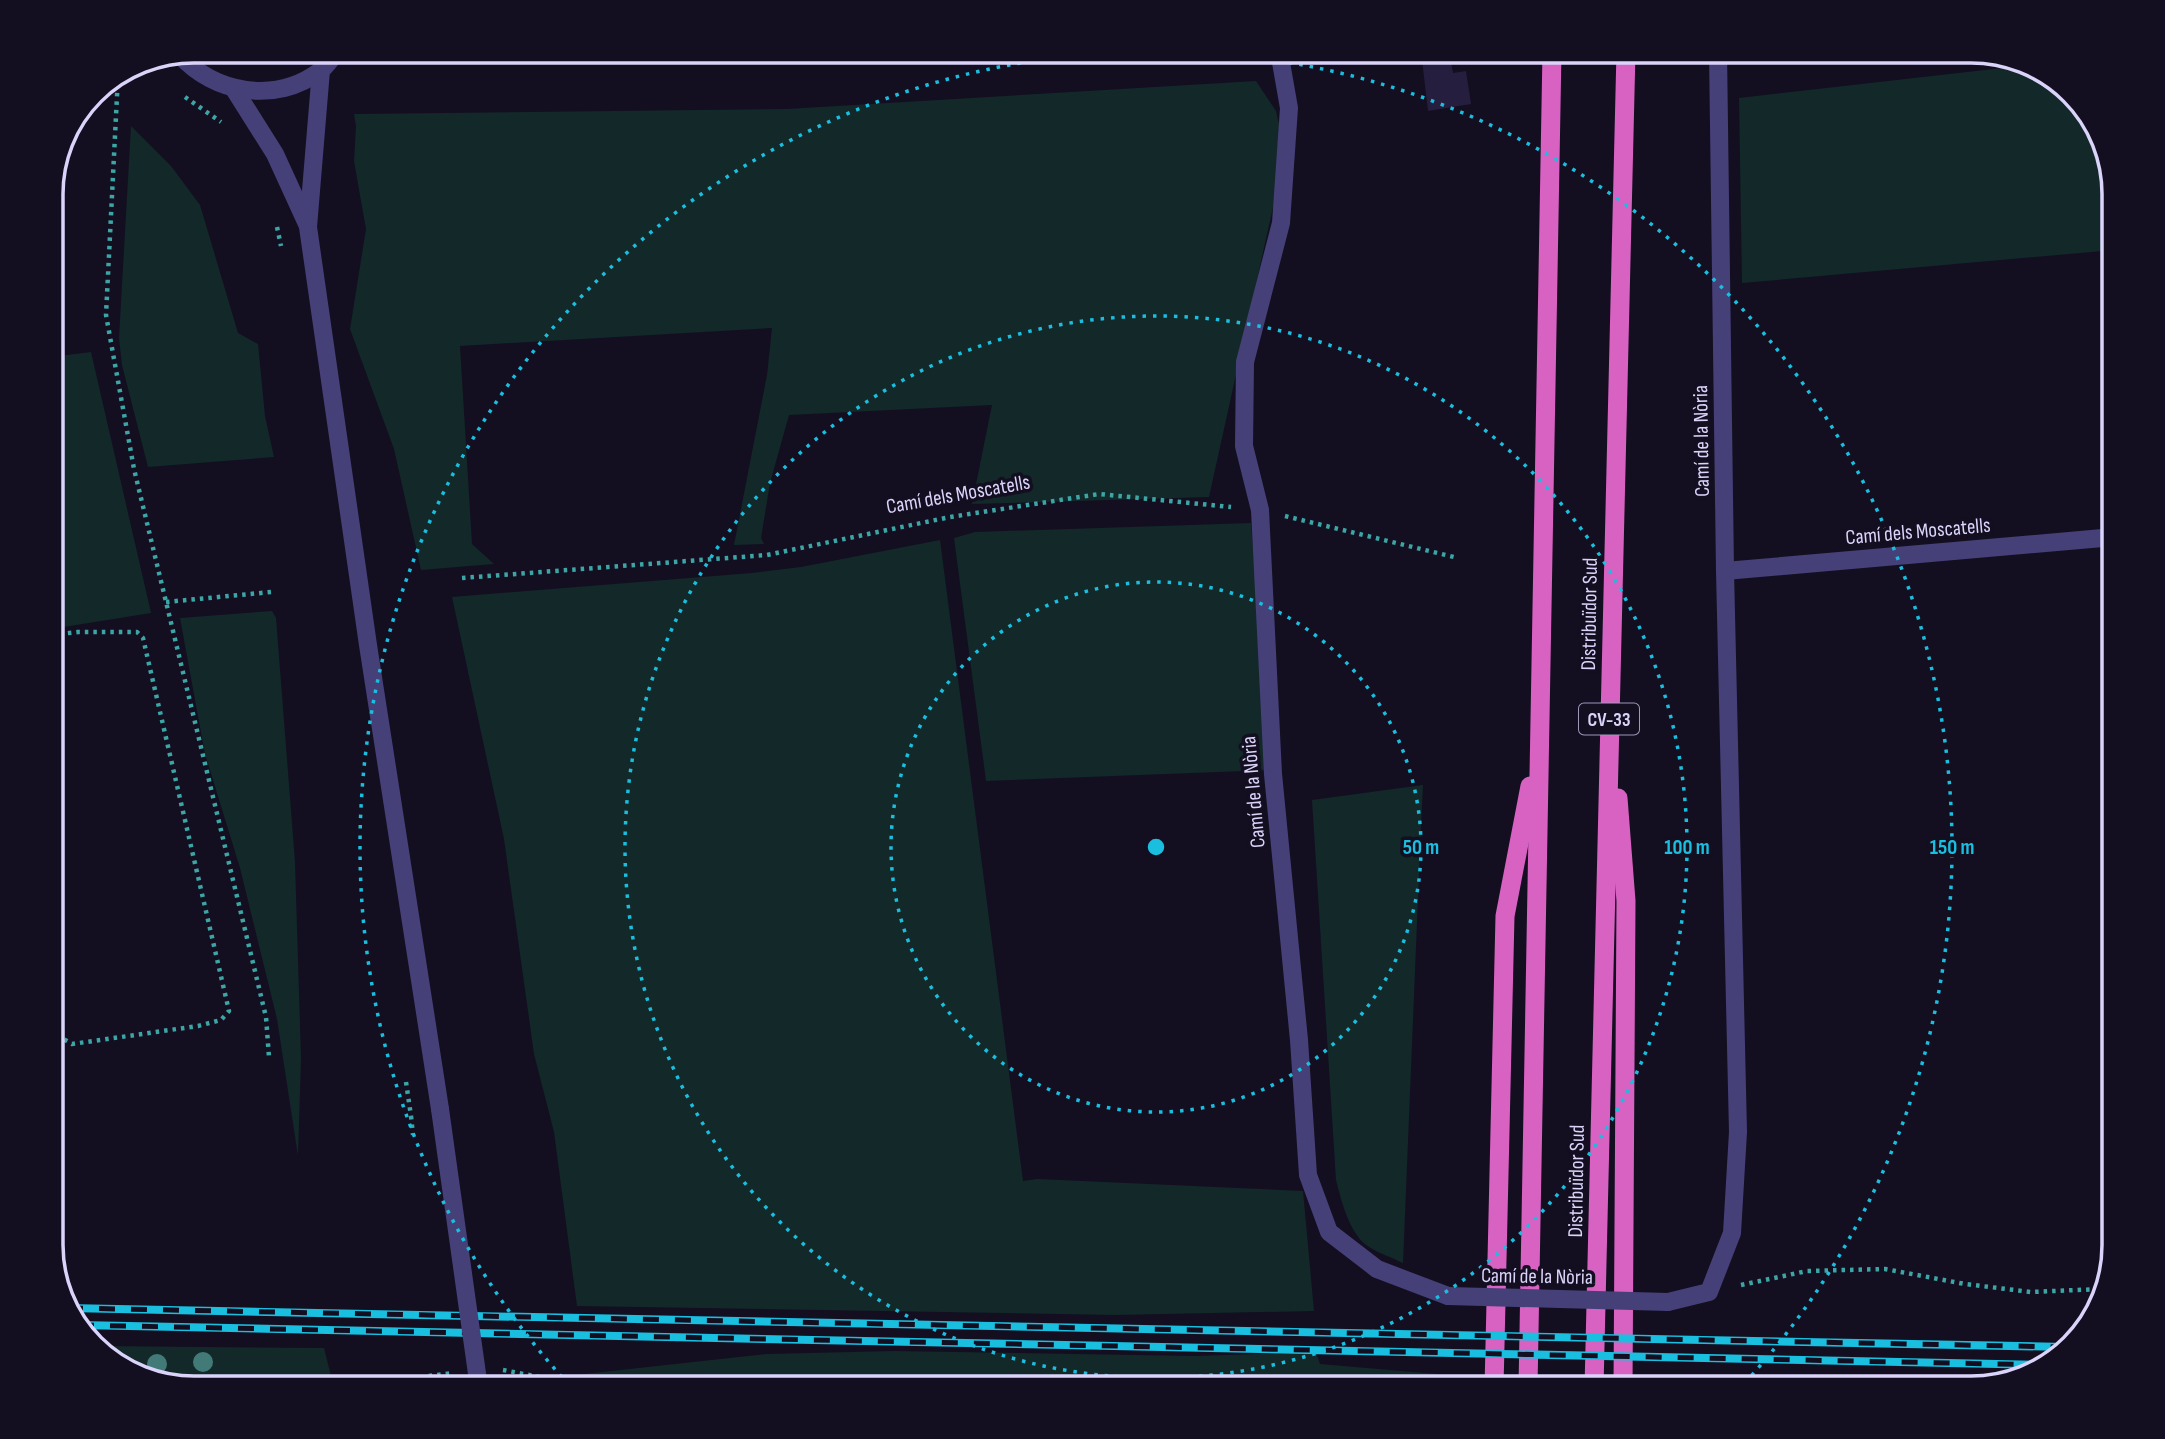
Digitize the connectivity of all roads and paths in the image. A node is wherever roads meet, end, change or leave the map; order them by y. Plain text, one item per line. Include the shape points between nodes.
1 (187, 63) edge
2 (327, 63) edge
3 (1281, 63) edge
4 (1552, 63) edge
5 (1626, 63) edge
6 (1718, 63) edge
7 (321, 70) junction
8 (117, 88) edge
9 (234, 89) junction
10 (183, 96) dead end
11 (227, 129) dead end
12 (273, 215) dead end
13 (308, 227) junction
14 (282, 251) dead end
15 (1260, 510) junction
16 (2102, 538) edge
17 (1458, 558) dead end
18 (1725, 571) junction
19 (462, 578) dead end
20 (271, 592) dead end
21 (166, 602) junction
22 (63, 634) edge
23 (1610, 686) junction
24 (1541, 730) junction
25 (63, 1039) edge
26 (269, 1057) dead end
27 (2094, 1289) edge
28 (1709, 1292) junction
29 (477, 1376) edge
30 (1494, 1376) edge
31 (1528, 1376) edge
32 (1594, 1376) edge
33 (1623, 1376) edge

1 - 9 street
2 - 7 street
3 - 15 street, Camí de la Nòria via 1289,108 1282,223 1245,362 1244,446
4 - 24 highway, Distribuïdor Sud
5 - 23 highway, Distribuïdor Sud / CV-33
6 - 18 street, Camí de la Nòria
7 - 9 street via 300,83 266,92
7 - 13 street
8 - 21 path via 106,315 134,469
9 - 13 street via 275,154
10 - 11 path
12 - 14 path
13 - 29 street, bridge
15 - 17 path, Camí dels Moscatells
15 - 19 path, Camí dels Moscatells via 1098,494 950,517 767,555
15 - 28 street, Camí de la Nòria, bridge via 1273,774 1308,1175 1329,1232 1377,1269 1448,1296 1668,1302
16 - 18 street, Camí dels Moscatells
18 - 28 street, Camí de la Nòria via 1738,1132 1731,1233
20 - 21 path
21 - 26 path via 266,1017
22 - 25 path via 137,632 143,638 229,1011 221,1020 198,1026 72,1044
23 - 32 highway, Distribuïdor Sud / CV-33
23 - 33 highway via 1626,901
24 - 30 highway via 1506,916
24 - 31 highway, Distribuïdor Sud
27 - 28 path via 2031,1292 1885,1269 1807,1271

